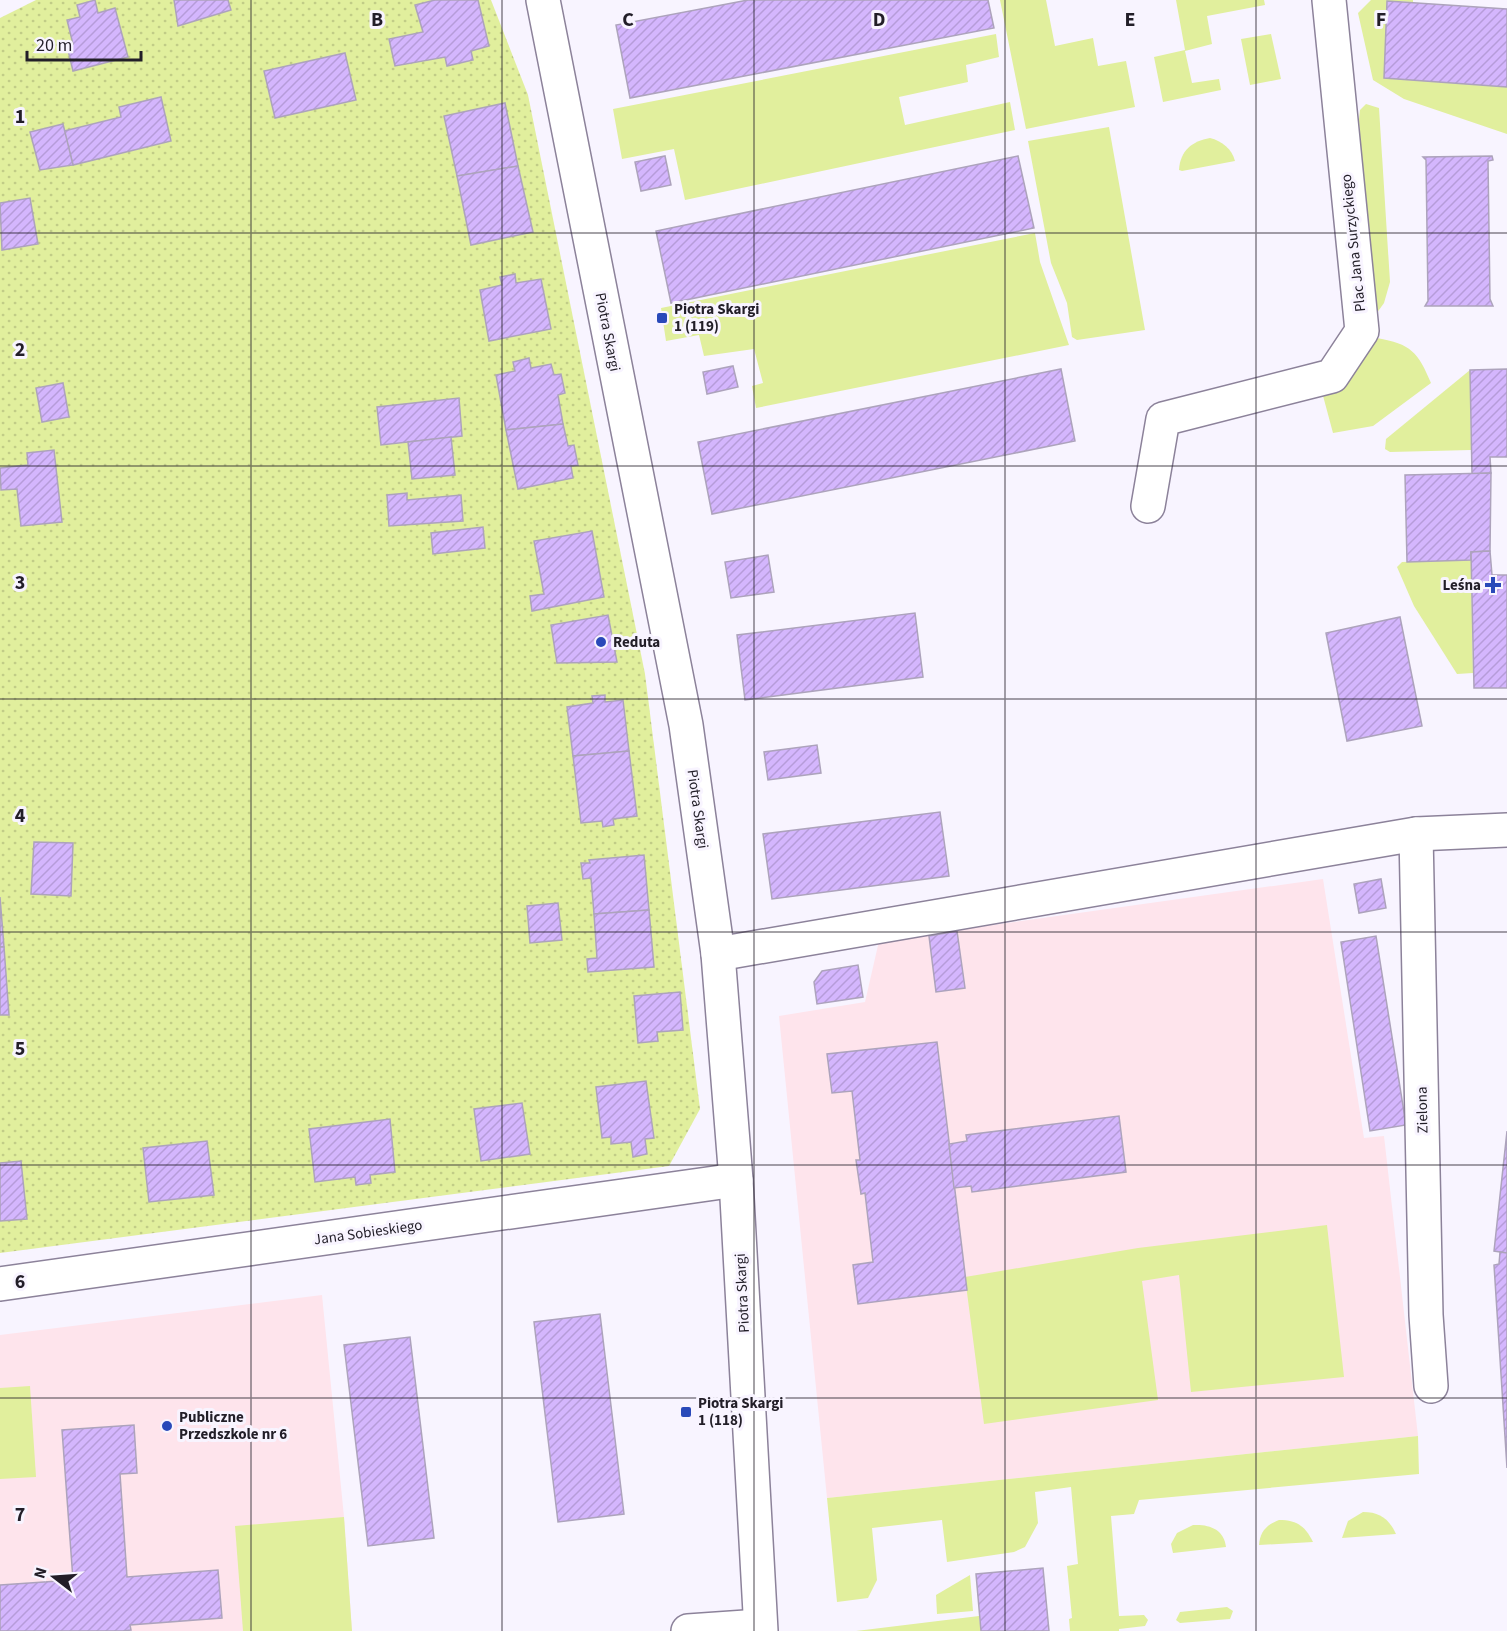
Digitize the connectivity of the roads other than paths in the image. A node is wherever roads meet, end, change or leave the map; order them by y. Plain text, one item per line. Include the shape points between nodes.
1 (543, 0) edge
2 (1329, 0) edge
3 (1148, 506) dead end
4 (1507, 830) edge
5 (1416, 834) junction
6 (718, 954) junction
7 (736, 1180) junction
8 (0, 1284) edge
9 (1431, 1386) dead end
10 (760, 1628) edge
11 (688, 1631) edge

1 - 6 street, Piotra Skargi via 686,725
2 - 3 street, Plac Jana Surzyckiego via 1362,331 1332,376 1163,419
4 - 5 street
5 - 6 street
5 - 9 street, Zielona via 1426,1315
6 - 7 street, Piotra Skargi
7 - 8 street, Jana Sobieskiego
7 - 10 street, Piotra Skargi
10 - 11 street

